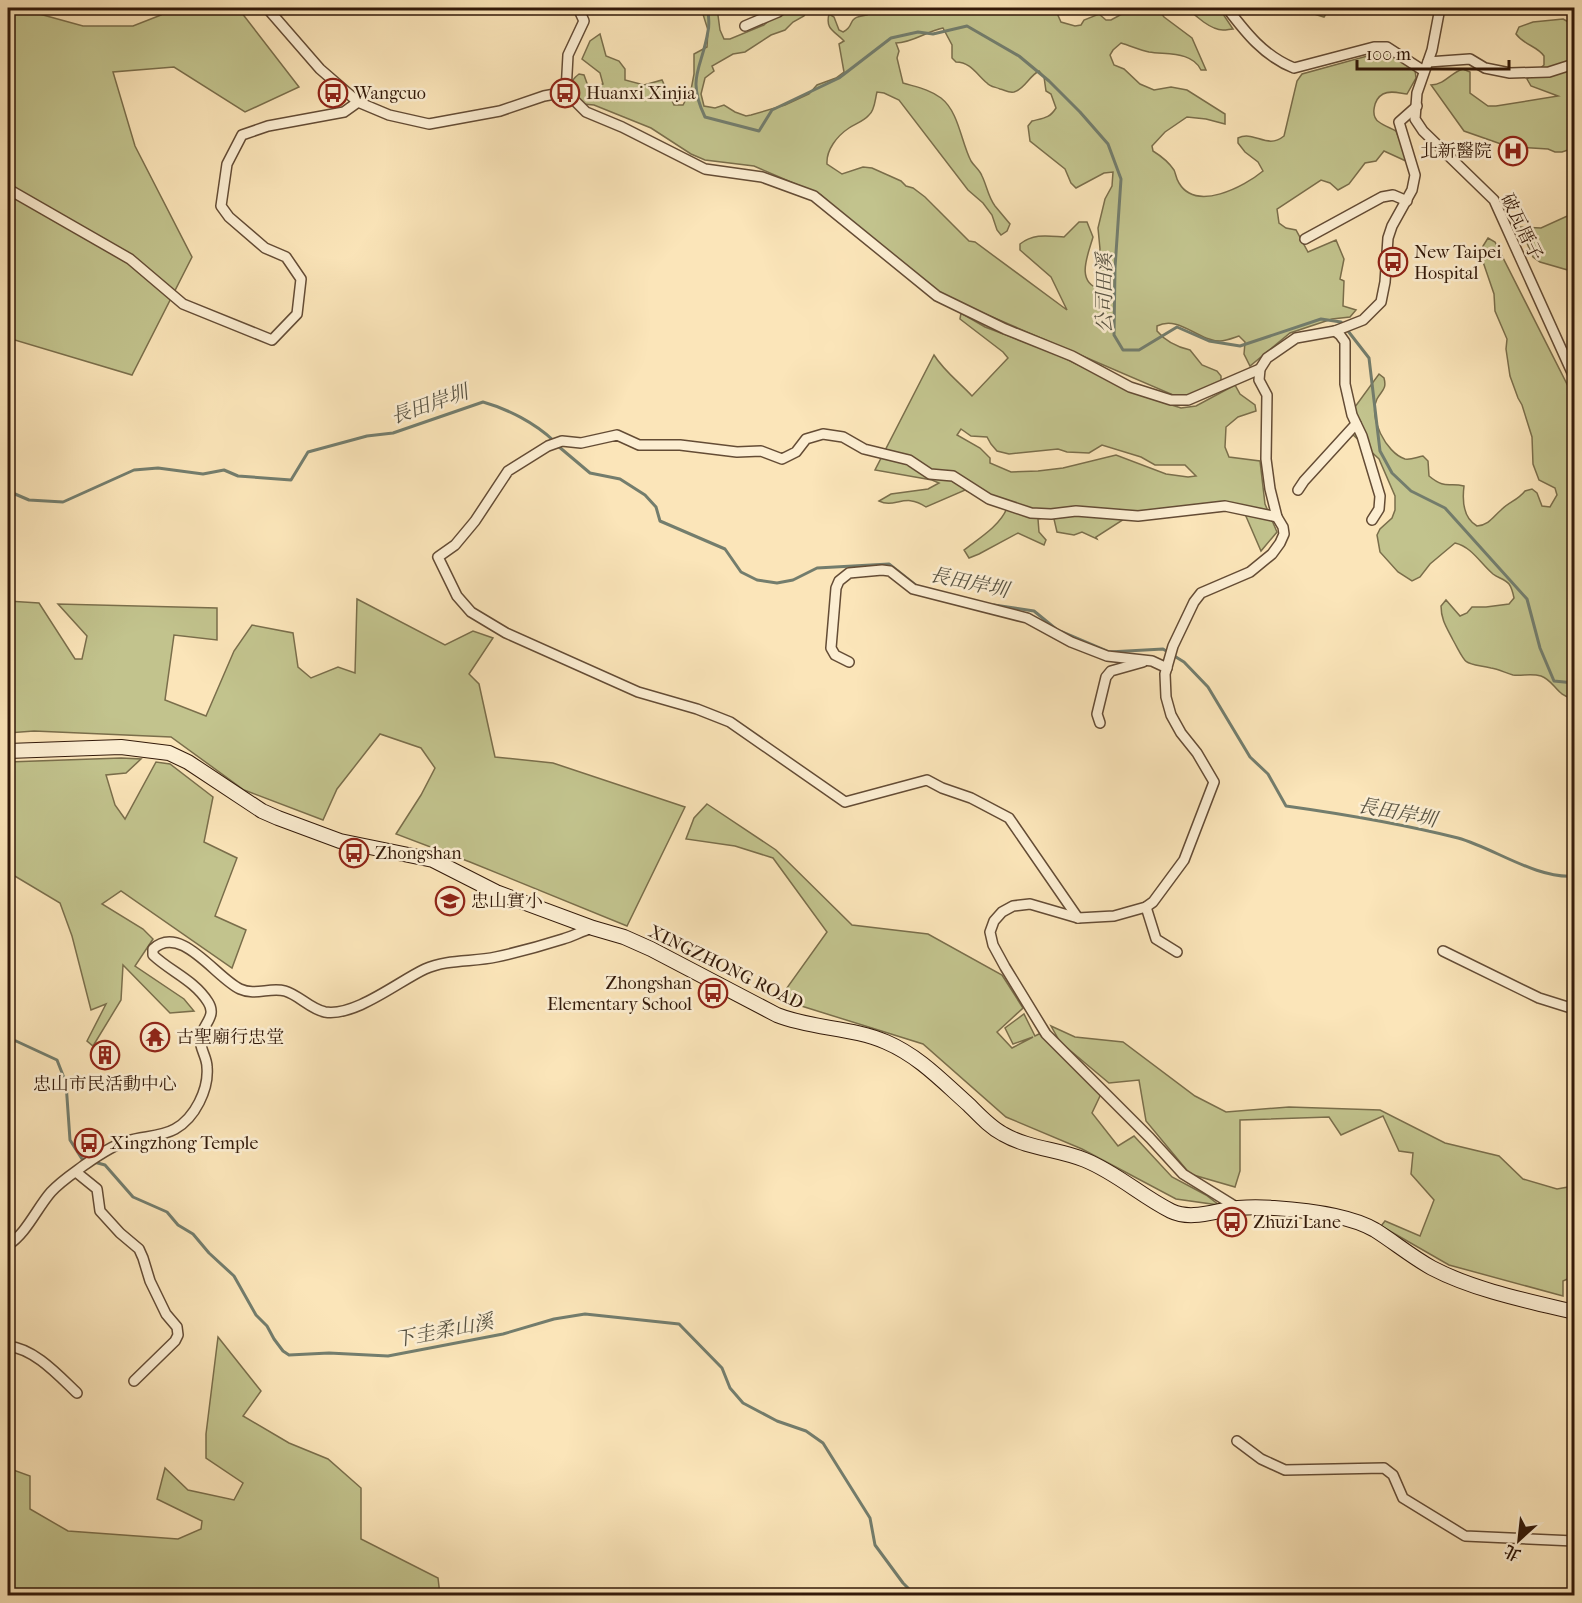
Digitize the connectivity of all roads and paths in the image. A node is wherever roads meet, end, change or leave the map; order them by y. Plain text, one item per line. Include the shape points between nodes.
1 (267, 8) edge
2 (578, 8) edge
3 (783, 8) edge
4 (1227, 8) edge
5 (1440, 8) edge
6 (746, 26) dead end
7 (1575, 64) edge
8 (1426, 66) junction
9 (566, 92) junction
10 (358, 102) junction
11 (1417, 106) junction
12 (8, 189) edge
13 (1407, 201) junction
14 (1305, 238) dead end
15 (1336, 330) junction
16 (1260, 369) junction
17 (1575, 377) edge
18 (1356, 424) junction
19 (1298, 489) dead end
20 (1277, 517) junction
21 (1372, 520) dead end
22 (849, 662) dead end
23 (1152, 662) junction
24 (1168, 665) junction
25 (1100, 723) dead end
26 (8, 751) edge
27 (1146, 907) junction
28 (1078, 918) junction
29 (593, 928) junction
30 (1443, 951) dead end
31 (1178, 952) dead end
32 (1575, 1009) edge
33 (80, 1169) junction
34 (1238, 1208) junction
35 (8, 1245) edge
36 (1575, 1312) edge
37 (8, 1346) edge
38 (134, 1381) dead end
39 (76, 1393) dead end
40 (1237, 1441) dead end
41 (1575, 1541) edge

1 - 10 street via 320,69
2 - 9 street via 584,21 568,55
3 - 6 street
4 - 8 street via 1266,53 1294,68 1374,47 1387,47
5 - 8 street, 破瓦厝子
7 - 8 street via 1549,72 1510,73 1485,68 1470,59
8 - 11 street, 破瓦厝子
9 - 10 street via 501,111 429,124 389,115
9 - 16 street via 586,112 705,169 762,177 814,196 937,296 1072,356 1130,387 1171,400 1188,400
10 - 12 street via 344,112 268,126 242,135 227,164 221,207 265,248 286,257 301,279 297,314 272,340 183,304 130,259
11 - 13 street via 1399,122 1415,175
11 - 17 street, 破瓦厝子 via 1415,119 1423,131 1494,200
13 - 14 street via 1392,195 1382,198
13 - 15 street via 1388,238 1381,302 1363,320
15 - 16 street via 1296,338 1267,358
15 - 18 street via 1345,342 1345,384
16 - 20 street via 1267,395 1266,459
18 - 19 street
18 - 21 street via 1380,496 1379,509
20 - 24 street via 1284,534 1272,554 1250,572 1201,593 1173,646
20 - 28 street via 1225,506 1138,516 1076,511 1032,513 989,499 953,476 930,474 909,460 823,434 806,439 796,452 782,459 761,451 639,446 617,435 581,443 562,441 508,471 455,545 438,557 457,596 471,612 506,633 638,692 730,722 845,802 927,780 1009,818
22 - 23 street via 831,648 836,588 849,573 882,570 890,571 913,589 1027,618 1107,656
23 - 24 street
23 - 25 street via 1111,671 1100,697
24 - 27 street via 1166,697 1172,715 1214,782 1184,860
26 - 29 street, XINGZHONG ROAD via 121,747 169,753 278,818 340,841 433,860 496,892
27 - 28 street via 1114,916
27 - 31 street via 1156,939
28 - 34 street via 1030,904 1013,906 994,921 990,932 993,945 1046,1034 1183,1174
29 - 33 street via 514,953 437,965 368,1002 336,1012 325,1012 286,991 247,992 180,944 160,943 153,949 153,955 189,980 209,1004 211,1017 201,1035 207,1066 203,1094 177,1129 126,1142
29 - 34 street, XINGZHONG ROAD via 651,949 785,1019 886,1042 929,1068 1004,1135 1084,1159 1172,1212 1204,1214
30 - 32 street via 1539,998
33 - 35 street via 52,1191
33 - 38 street via 97,1189 100,1211 107,1221 139,1249 150,1281 177,1328 175,1341
34 - 36 street, XINGZHONG ROAD via 1274,1208 1356,1221 1457,1279
37 - 39 street via 32,1356
40 - 41 street via 1285,1470 1384,1468 1393,1475 1403,1498 1465,1536

